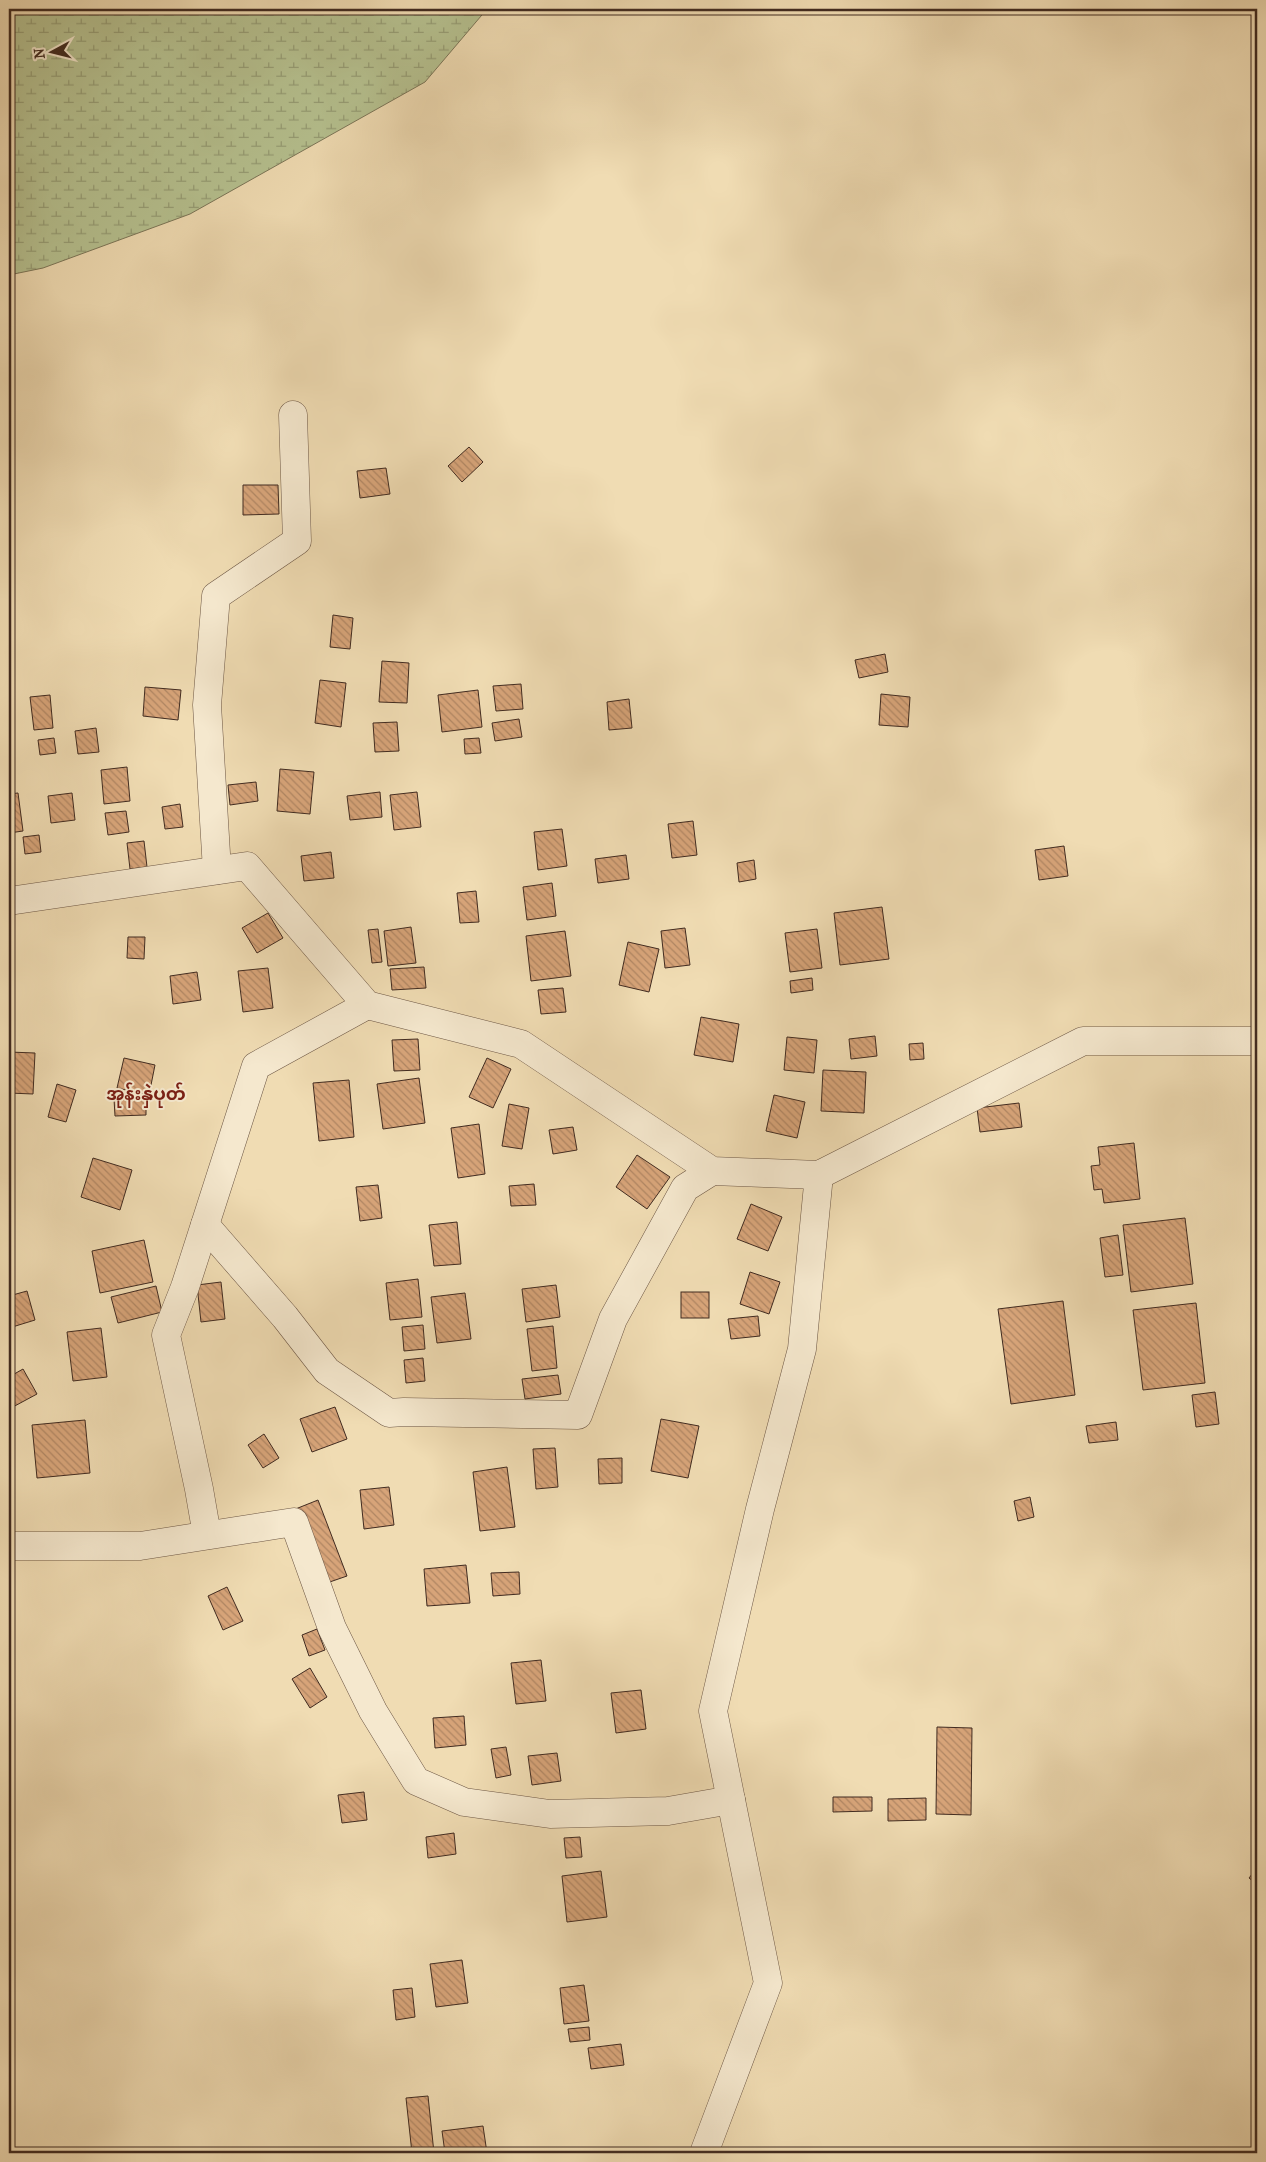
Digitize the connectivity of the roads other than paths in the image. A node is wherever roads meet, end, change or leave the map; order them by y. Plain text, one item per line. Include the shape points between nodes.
1 (293, 415) dead end
2 (217, 870) junction
3 (9, 901) edge
4 (367, 1005) junction
5 (1257, 1041) edge
6 (712, 1171) junction
7 (820, 1175) junction
8 (205, 1225) junction
9 (207, 1536) junction
10 (9, 1546) edge
11 (731, 1800) junction
12 (704, 2153) edge

1 - 2 street via 297,541 216,596 207,705
2 - 3 street
2 - 4 street via 247,866
4 - 6 street via 521,1044
4 - 8 street via 256,1066
5 - 7 street via 1082,1042
6 - 7 street
6 - 8 street via 685,1188 613,1319 578,1415 389,1413 327,1371
7 - 11 street via 802,1349 760,1509 713,1711
8 - 9 street via 166,1335
9 - 10 street via 140,1546
9 - 11 street via 294,1522 332,1628 373,1711 416,1781 464,1802 550,1814 668,1811
11 - 12 street via 768,1983

